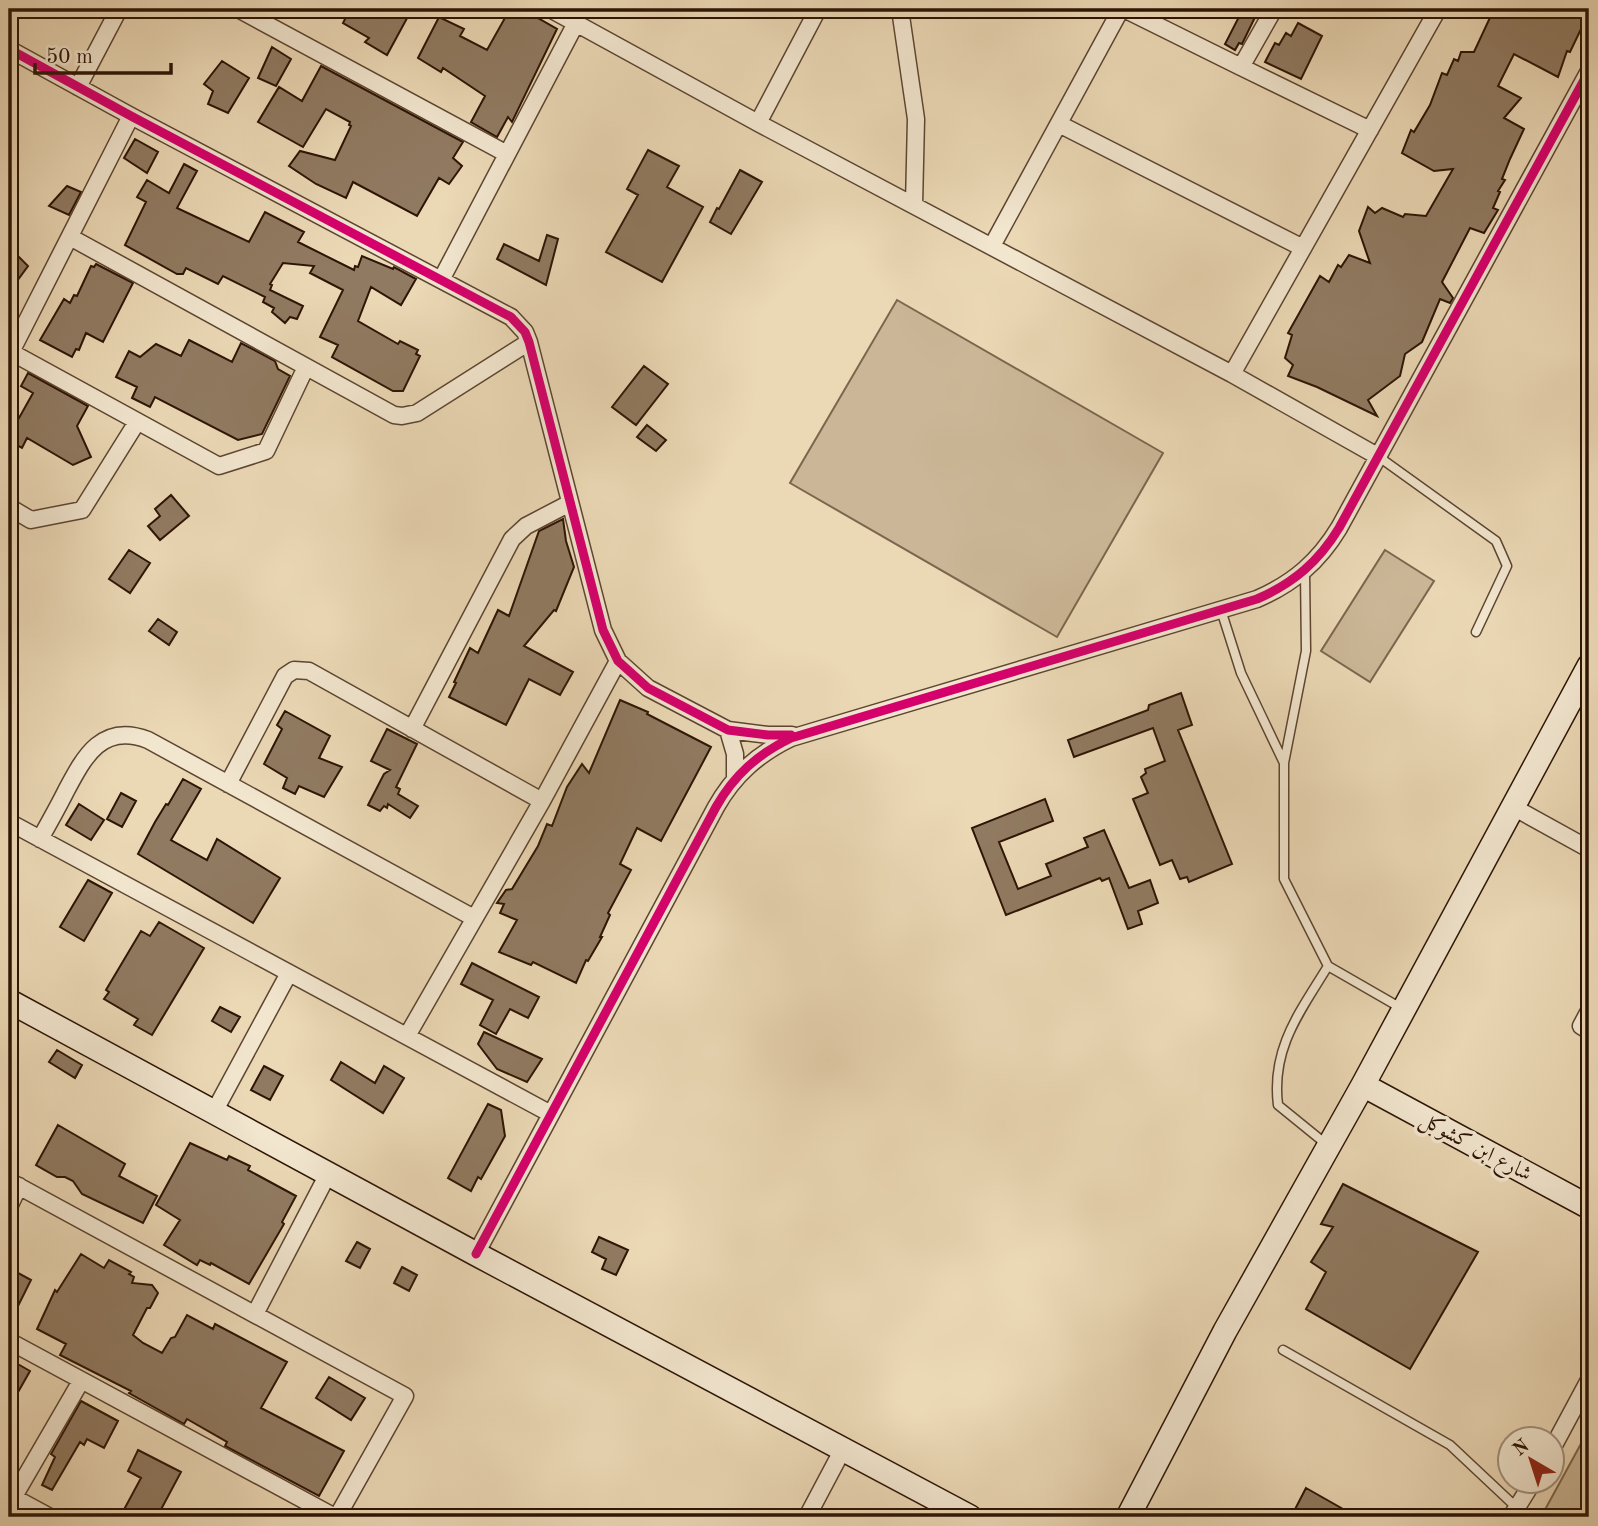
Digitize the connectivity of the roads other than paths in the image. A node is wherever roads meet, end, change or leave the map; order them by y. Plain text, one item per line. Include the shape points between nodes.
1 (119, 9) edge
2 (238, 9) edge
3 (550, 9) edge
4 (818, 9) edge
5 (900, 9) edge
6 (1122, 9) edge
7 (1274, 9) edge
8 (1438, 9) edge
9 (576, 23) junction
10 (10, 54) edge
11 (1241, 66) junction
12 (1589, 71) edge
13 (78, 87) junction
14 (131, 116) junction
15 (758, 122) junction
16 (1059, 124) junction
17 (1370, 130) junction
18 (507, 154) junction
19 (914, 205) junction
20 (70, 237) junction
21 (992, 246) junction
22 (1303, 248) junction
23 (441, 280) junction
24 (529, 341) junction
25 (10, 352) edge
26 (306, 368) junction
27 (1232, 374) junction
28 (137, 422) junction
29 (1379, 457) junction
30 (570, 503) junction
31 (9, 507) edge
32 (1305, 571) junction
33 (1221, 610) junction
34 (1476, 632) dead end
35 (618, 661) junction
36 (1589, 666) edge
37 (412, 729) junction
38 (728, 730) junction
39 (808, 733) junction
40 (1284, 763) junction
41 (735, 778) junction
42 (228, 784) junction
43 (542, 801) junction
44 (1513, 807) junction
45 (9, 822) edge
46 (40, 839) junction
47 (1589, 849) edge
48 (474, 918) junction
49 (1328, 966) junction
50 (289, 973) junction
51 (10, 1004) edge
52 (1404, 1009) junction
53 (1589, 1011) edge
54 (1589, 1031) edge
55 (407, 1036) junction
56 (1363, 1084) junction
57 (214, 1112) junction
58 (551, 1114) junction
59 (1329, 1146) junction
60 (328, 1174) junction
61 (14, 1183) edge
62 (9, 1207) edge
63 (1589, 1207) edge
64 (476, 1254) junction
65 (255, 1314) junction
66 (9, 1341) edge
67 (1283, 1350) dead end
68 (1589, 1380) edge
69 (81, 1381) junction
70 (1566, 1424) edge
71 (843, 1449) junction
72 (1525, 1494) edge
73 (11, 1501) edge
74 (1514, 1512) edge
75 (50, 1517) edge
76 (336, 1517) edge
77 (807, 1517) edge
78 (970, 1517) edge
79 (1128, 1517) edge

1 - 13 street
2 - 18 street
3 - 9 street
4 - 15 street
5 - 19 street via 916,120
6 - 11 street
6 - 16 street
7 - 11 street
8 - 17 street
9 - 15 street
9 - 18 street
10 - 13 street
11 - 17 street
12 - 29 street
13 - 14 street
14 - 20 street
14 - 23 street
15 - 19 street
16 - 21 street
16 - 22 street
17 - 22 street
18 - 23 street
19 - 21 street
20 - 25 street
20 - 26 street
21 - 27 street
22 - 27 street
23 - 24 street via 511,317
24 - 26 street via 417,413 402,416
24 - 30 street
25 - 28 street
26 - 28 street via 266,451 219,466
27 - 29 street
28 - 31 street via 82,510 31,520
29 - 32 street via 1330,543
29 - 34 lane via 1496,541 1507,566
30 - 35 street via 603,630
30 - 37 street via 526,526 512,539
32 - 33 street via 1274,592
32 - 40 lane via 1306,651
33 - 39 street
33 - 40 lane via 1241,673
35 - 38 street via 649,688
35 - 43 street
36 - 44 street
37 - 42 street via 309,671 294,670 282,680
37 - 43 street
38 - 39 street via 768,736
38 - 41 street
39 - 41 street via 776,746
40 - 49 lane via 1284,879
41 - 58 street
42 - 46 street via 148,740 133,735 115,737 86,754
42 - 48 street
43 - 48 street
44 - 47 street
44 - 52 street
45 - 46 street
46 - 50 street
48 - 55 street
49 - 52 lane
49 - 59 lane via 1288,1030 1275,1082 1278,1105
50 - 55 street
50 - 57 street
51 - 57 street
52 - 56 street
53 - 54 street via 1581,1026
55 - 58 street
56 - 59 street
56 - 63 street, شارع ابن كشوكل
57 - 60 street
58 - 64 street
59 - 79 street
60 - 64 street
60 - 65 street
61 - 62 street
61 - 65 street
64 - 71 street
65 - 76 street via 405,1396
66 - 69 street
67 - 74 lane via 1450,1445
68 - 70 street
69 - 73 street
69 - 76 street
71 - 77 street
71 - 78 street
72 - 74 street
73 - 75 street

